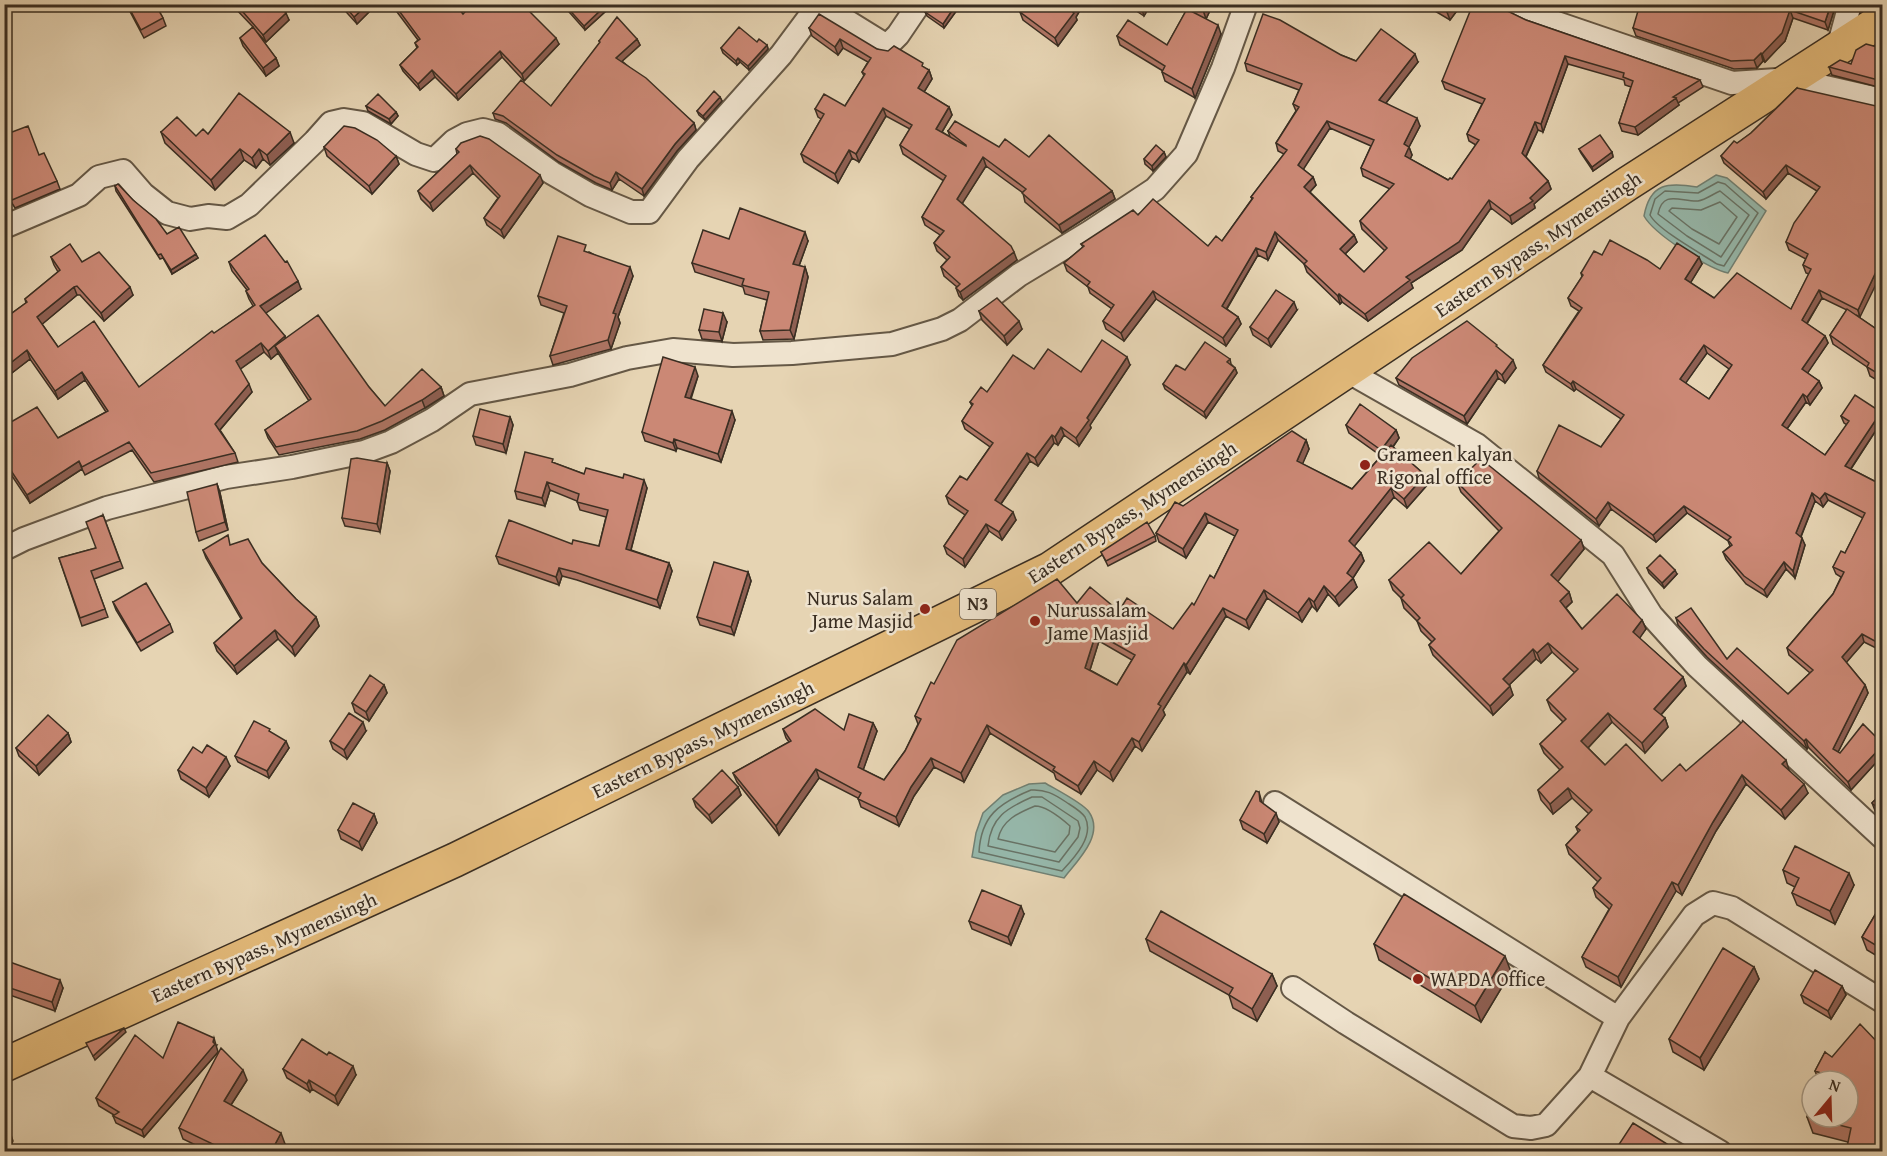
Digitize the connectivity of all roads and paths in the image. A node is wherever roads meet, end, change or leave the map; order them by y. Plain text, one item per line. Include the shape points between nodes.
1 (819, 4) edge
2 (919, 4) edge
3 (1246, 4) edge
4 (1510, 4) edge
5 (1850, 4) edge
6 (1882, 20) edge
7 (1838, 48) junction
8 (1790, 79) junction
9 (1882, 100) edge
10 (4, 227) edge
11 (1347, 371) junction
12 (4, 549) edge
13 (1275, 803) dead end
14 (1882, 837) edge
15 (1293, 988) dead end
16 (1882, 1001) edge
17 (1618, 1018) junction
18 (4, 1065) edge
19 (1590, 1076) junction
20 (1720, 1152) edge

1 - 2 street via 888,46
1 - 10 street via 781,55 688,159 649,212 631,212 590,195 498,134 483,130 467,134 434,160 363,123 344,120 331,123 249,205 227,218 190,219 167,213 143,195 123,171 99,177 79,195
3 - 12 street via 1186,154 1155,189 942,329 892,344 803,352 733,355 673,350 470,394 432,420 364,452 226,477 107,508
4 - 8 street via 1732,83
5 - 7 street
6 - 7 highway, Eastern Bypass, Mymensingh / N3
7 - 8 highway, Eastern Bypass, Mymensingh / N3
8 - 9 street
8 - 11 highway, Eastern Bypass, Mymensingh / N3
11 - 14 street via 1477,445 1613,555 1651,615 1697,666
11 - 18 highway, Eastern Bypass, Mymensingh / N3 via 1050,569 455,860
13 - 17 street
15 - 19 street via 1513,1125 1546,1125
16 - 17 street via 1732,908 1713,903 1694,915
17 - 19 street
19 - 20 street

